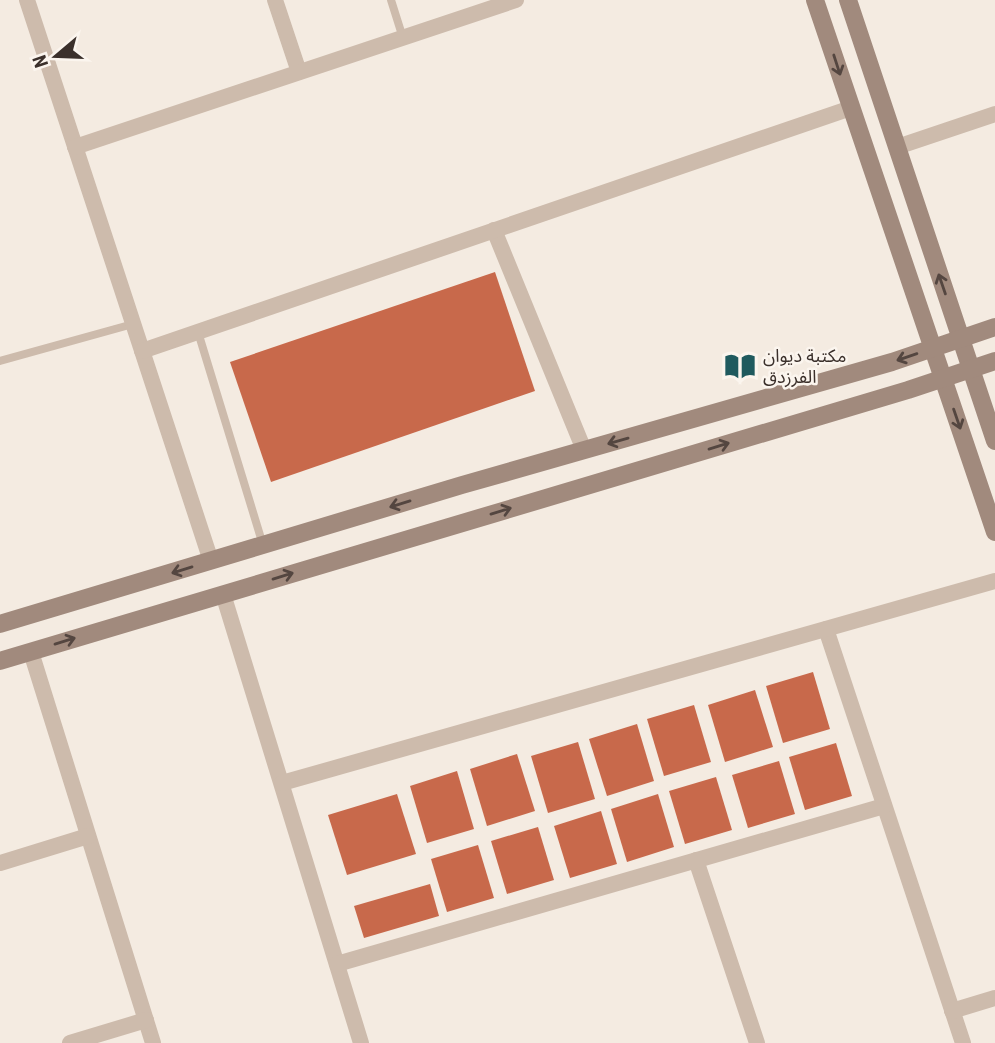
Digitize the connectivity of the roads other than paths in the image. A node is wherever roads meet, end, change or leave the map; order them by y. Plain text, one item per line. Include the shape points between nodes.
1 (27, 0) edge
2 (275, 0) edge
3 (391, 0) edge
4 (516, 0) edge
5 (815, 0) edge
6 (848, 0) edge
7 (403, 38) junction
8 (299, 72) junction
9 (851, 108) junction
10 (995, 114) edge
11 (75, 147) junction
12 (897, 147) junction
13 (494, 230) junction
14 (133, 324) junction
15 (995, 327) edge
16 (198, 332) junction
17 (961, 338) junction
18 (933, 348) junction
19 (142, 351) junction
20 (0, 361) edge
21 (995, 361) edge
22 (971, 369) junction
23 (943, 379) junction
24 (995, 441) edge
25 (584, 450) junction
26 (995, 532) edge
27 (263, 545) junction
28 (211, 561) junction
29 (995, 581) edge
30 (223, 594) junction
31 (0, 624) edge
32 (826, 629) junction
33 (31, 652) junction
34 (0, 661) edge
35 (282, 783) junction
36 (884, 806) junction
37 (89, 836) junction
38 (696, 860) junction
39 (0, 863) edge
40 (337, 964) junction
41 (995, 998) edge
42 (952, 1011) junction
43 (146, 1020) junction
44 (70, 1043) edge
45 (153, 1043) edge
46 (361, 1043) edge
47 (757, 1043) edge
48 (962, 1043) edge

1 - 11 street
2 - 8 street
3 - 7 lane
4 - 7 street
5 -> 9 street
6 - 12 street
7 - 8 street
8 - 11 street
9 - 13 street
9 - 18 street
10 - 12 street
11 - 14 street
17 -> 12 street
13 - 16 street
13 - 25 street
14 - 19 street
14 - 20 lane
15 - 17 street
16 - 19 street
16 - 27 lane
17 - 18 street
17 - 22 street
18 - 23 street
18 -> 25 street
19 - 28 street
21 - 22 street
22 - 23 street
22 - 24 street
23 -> 26 street
30 -> 23 street
25 -> 27 street
27 - 28 street
28 -> 31 street
29 - 32 street
33 -> 30 street
30 - 35 street
32 - 35 street
32 - 36 street
33 - 34 street
33 - 37 street
35 - 40 street
36 - 38 street
36 - 42 street
37 - 39 street
37 - 43 street
38 - 40 street
38 - 47 street
40 - 46 street
41 - 42 street
42 - 48 street
43 - 44 street
43 - 45 street

